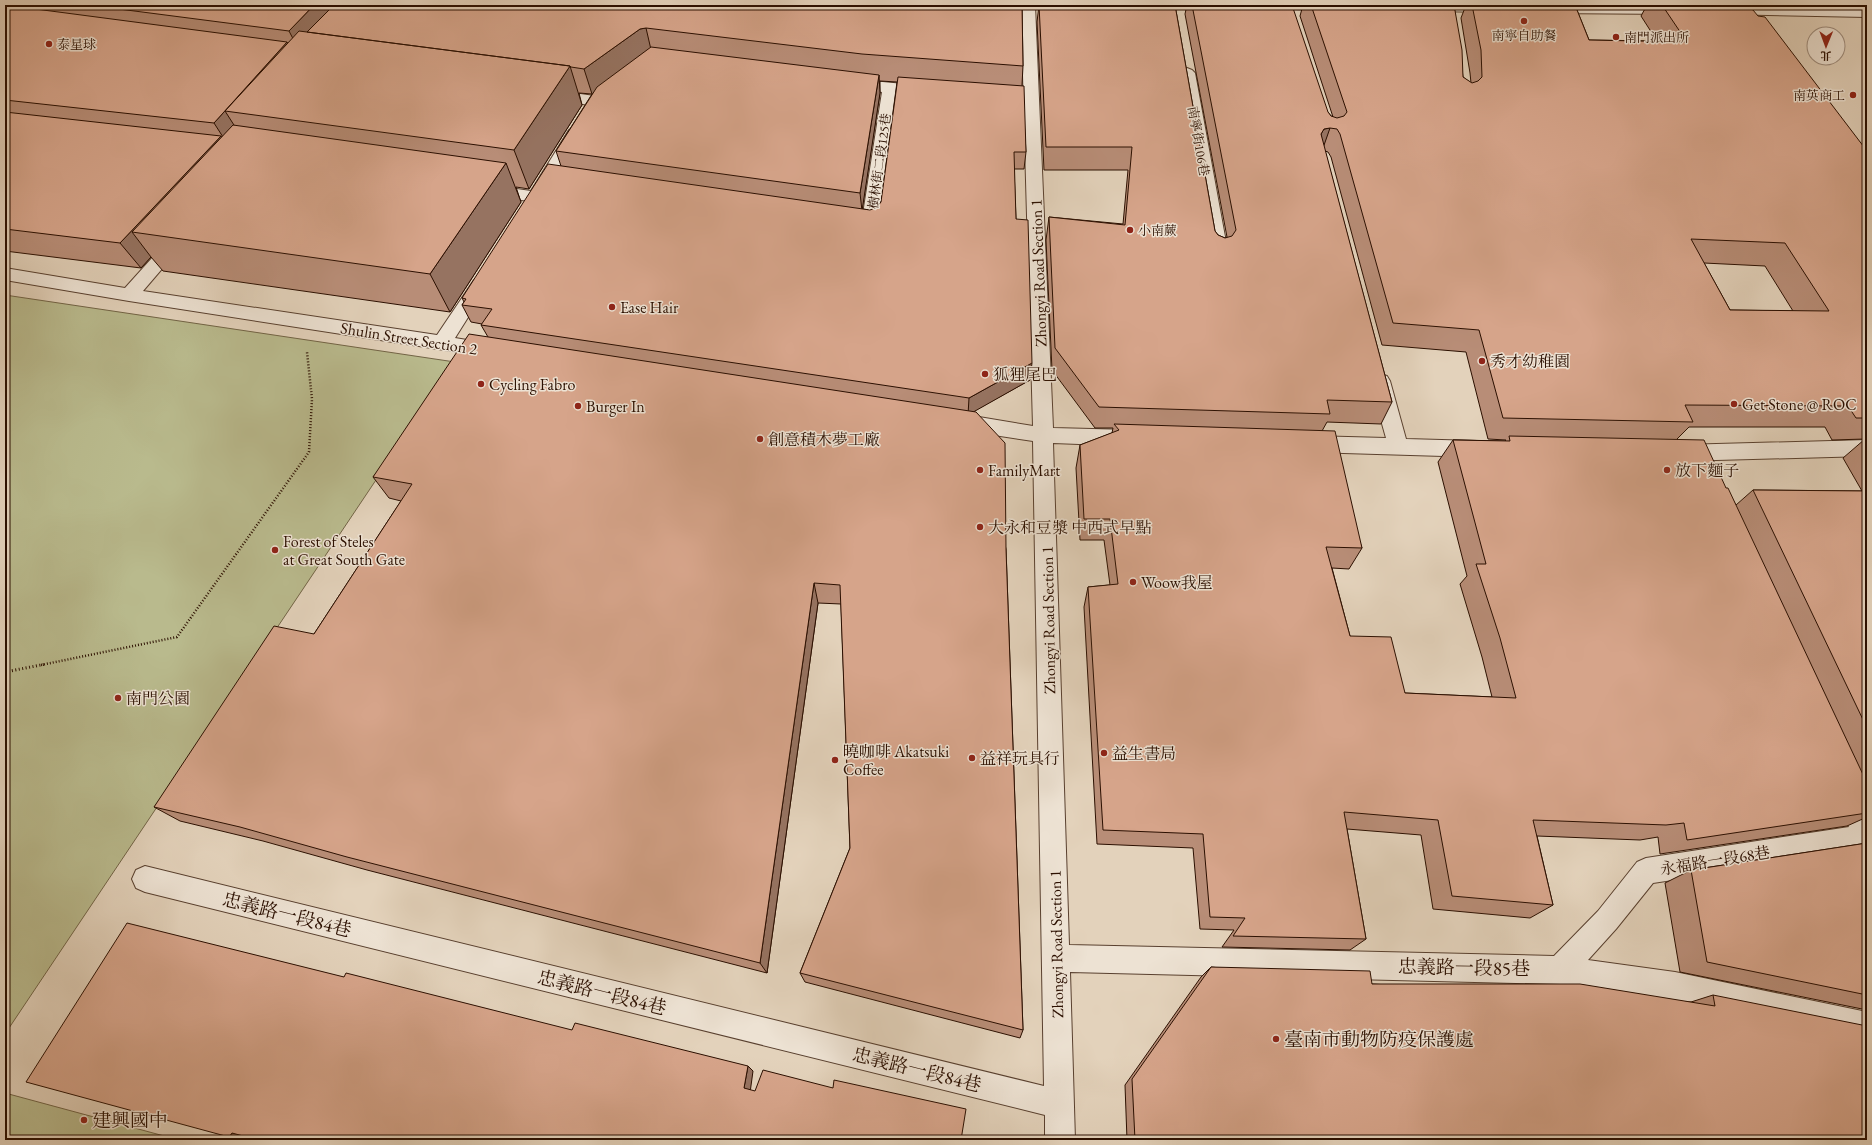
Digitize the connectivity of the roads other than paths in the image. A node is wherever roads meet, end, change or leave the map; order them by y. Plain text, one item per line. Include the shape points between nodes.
1 (1028, 5) edge
2 (1288, 5) edge
3 (1350, 6) edge
4 (1411, 7) edge
5 (1450, 7) junction
6 (1513, 8) edge
7 (1528, 8) edge
8 (1754, 8) edge
9 (1686, 11) edge
10 (1710, 11) edge
11 (1867, 13) edge
12 (1293, 20) edge
13 (1452, 22) edge
14 (1766, 25) edge
15 (1185, 61) edge
16 (832, 82) edge
17 (890, 88) junction
18 (937, 92) edge
19 (540, 94) edge
20 (473, 188) edge
21 (840, 216) edge
22 (186, 232) edge
23 (1219, 253) edge
24 (488, 271) edge
25 (5, 274) edge
26 (129, 295) junction
27 (442, 343) junction
28 (504, 352) edge
29 (1376, 363) edge
30 (942, 419) edge
31 (1044, 435) junction
32 (1146, 438) edge
33 (1295, 444) edge
34 (1398, 447) junction
35 (1867, 448) edge
36 (1493, 449) edge
37 (1660, 453) edge
38 (1692, 453) junction
39 (1702, 475) edge
40 (1836, 772) edge
41 (1866, 837) edge
42 (145, 879) dead end
43 (1056, 958) junction
44 (1560, 970) junction
45 (1867, 1026) edge
46 (1059, 1104) junction
47 (1060, 1140) edge

1 - 31 street, Zhongyi Road Section 1 via 1023,98
2 - 3 street
2 - 12 street
4 - 5 street
5 - 6 street
5 - 13 street
7 - 9 street
8 - 10 street
8 - 11 street
8 - 14 street
15 - 23 street, 南寧街106巷
16 - 17 street
17 - 18 street
17 - 21 street, 樹林街二段125巷 via 871,220
19 - 20 street via 593,107 557,175 531,204
22 - 26 street
24 - 27 street
25 - 26 street, Shulin Street Section 2
26 - 27 street, Shulin Street Section 2
27 - 28 street, Shulin Street Section 2
29 - 34 street
30 - 31 street
31 - 32 street
31 - 43 street, Zhongyi Road Section 1
33 - 34 street
34 - 36 street
35 - 38 street
37 - 38 street
38 - 39 street
40 - 41 street
41 - 44 street, 永福路一段68巷 via 1646,871 1607,920
42 - 46 street, 忠義路一段84巷
43 - 44 street, 忠義路一段85巷
43 - 46 street, Zhongyi Road Section 1
44 - 45 street, 忠義路一段85巷 via 1675,986
46 - 47 street, Zhongyi Road Section 1

